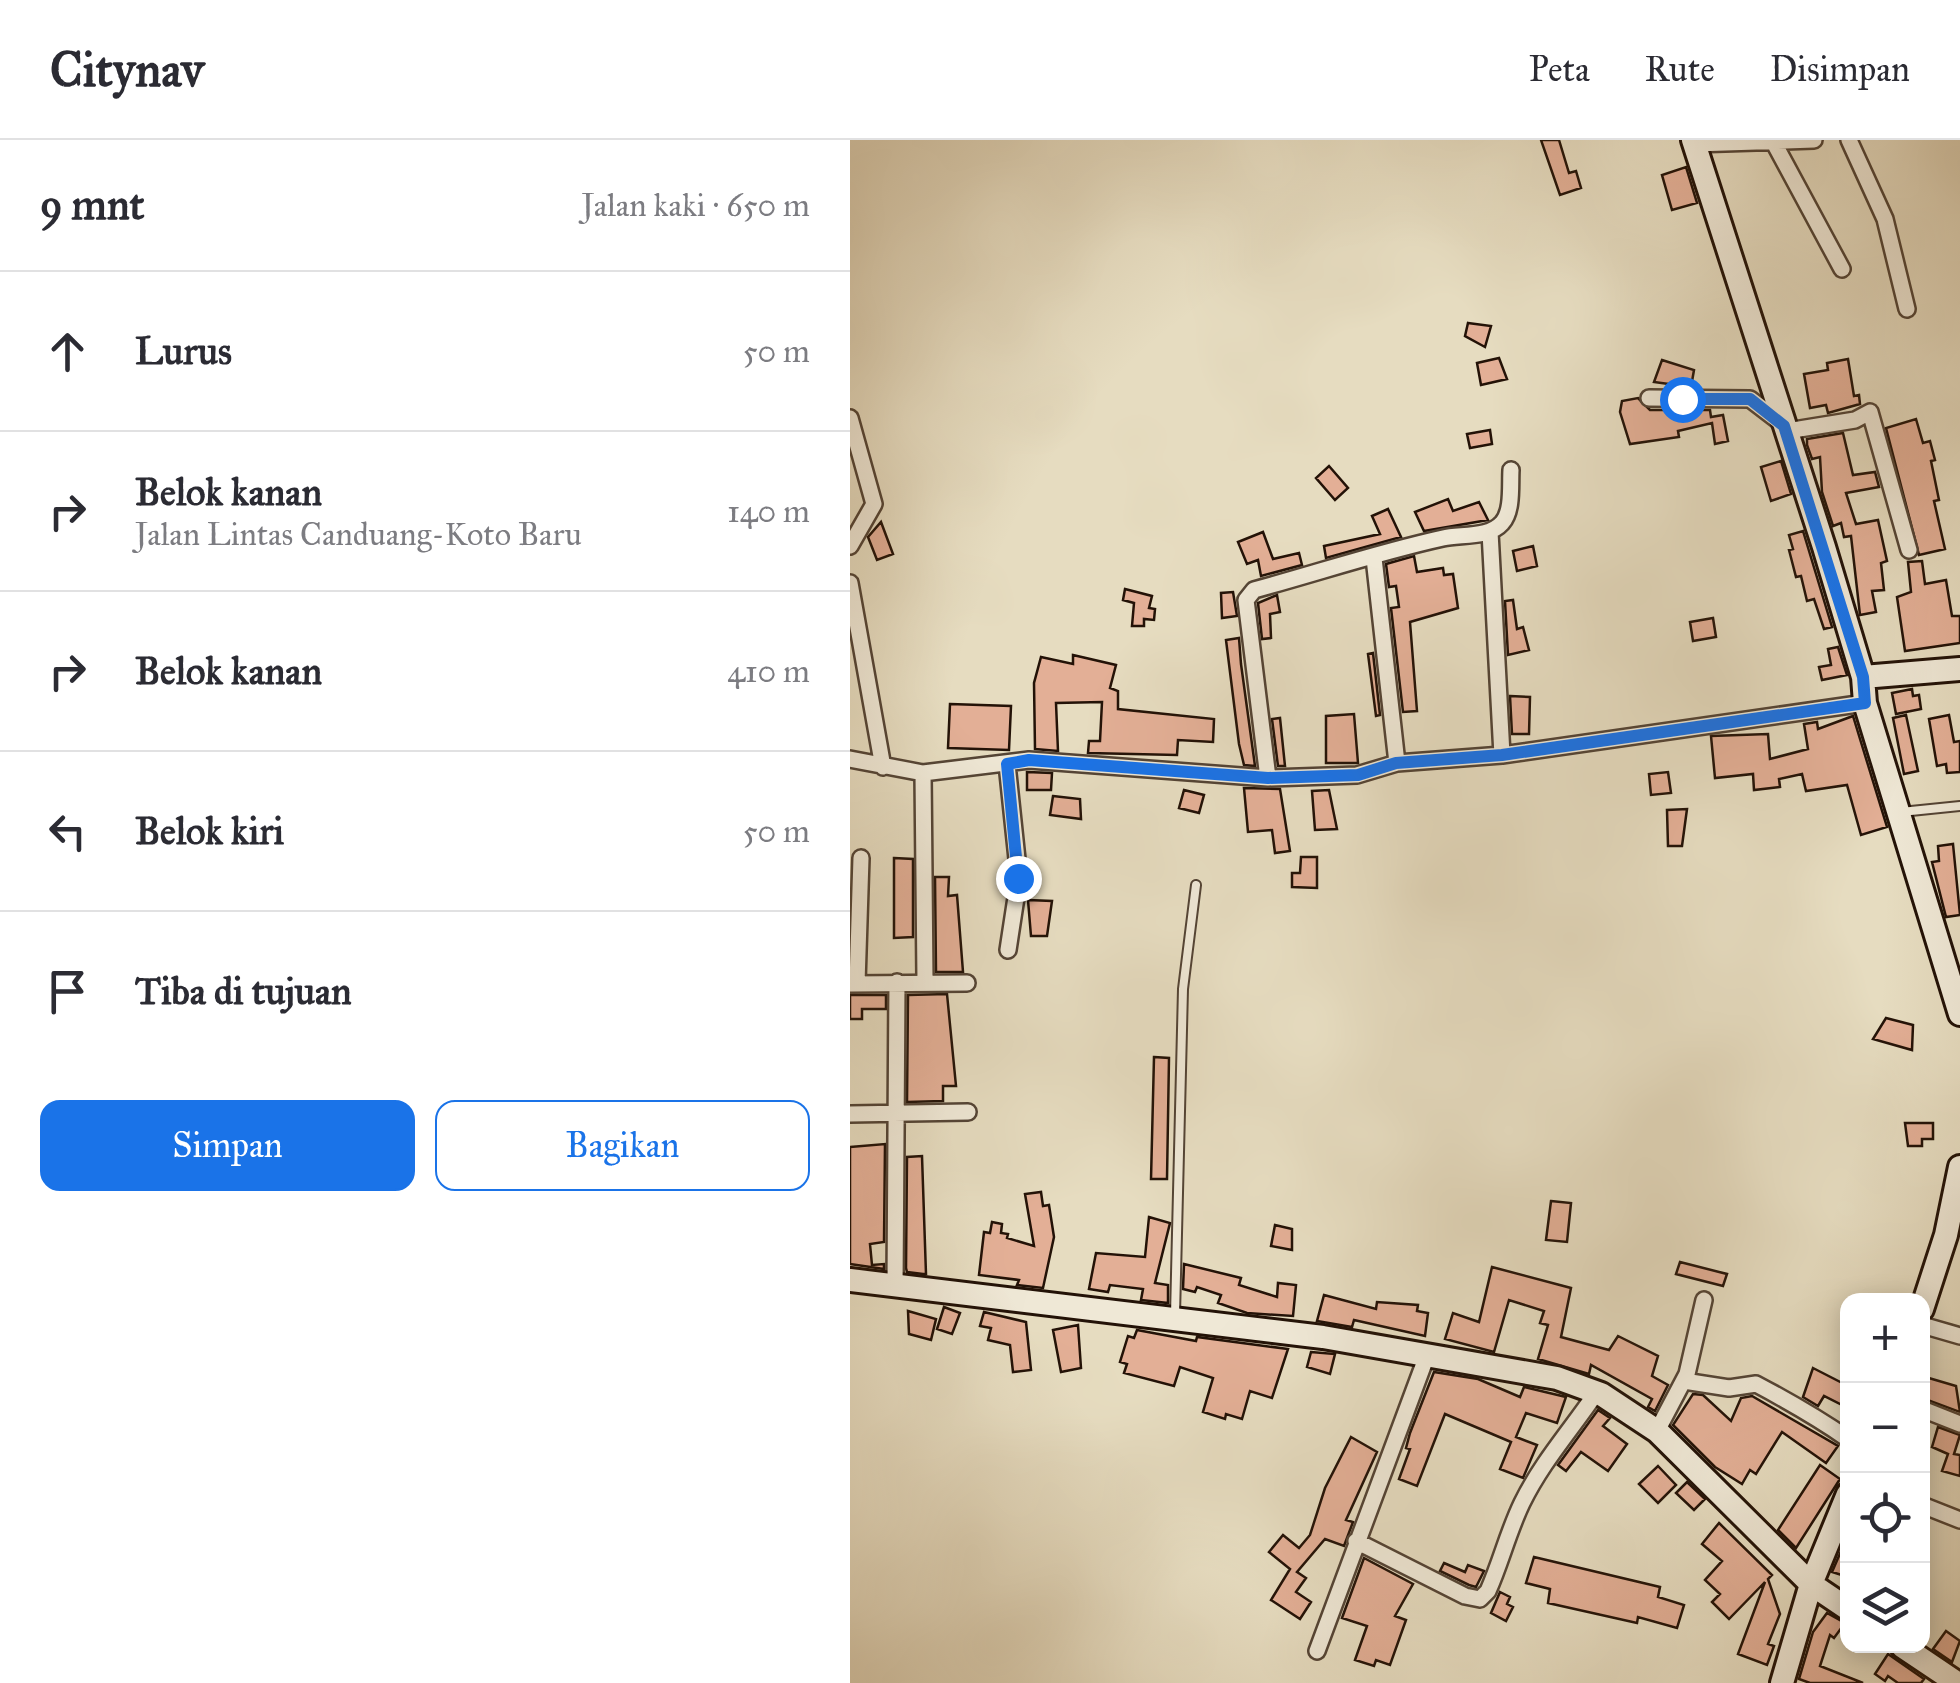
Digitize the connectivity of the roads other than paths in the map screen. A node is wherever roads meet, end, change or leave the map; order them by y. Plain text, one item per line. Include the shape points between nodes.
1 (1814, 140) edge
2 (1849, 140) edge
3 (1773, 141) edge
4 (1694, 142) edge
5 (1842, 268) dead end
6 (1907, 309) dead end
7 (1649, 398) dead end
8 (850, 418) edge
9 (1785, 428) junction
10 (1511, 470) dead end
11 (1490, 532) junction
12 (850, 546) edge
13 (1909, 550) dead end
14 (1374, 558) junction
15 (850, 583) edge
16 (1960, 669) edge
17 (1863, 677) junction
18 (1865, 703) junction
19 (1502, 755) junction
20 (850, 759) edge
21 (1396, 763) junction
22 (1007, 764) junction
23 (883, 767) junction
24 (923, 773) junction
25 (1268, 778) junction
26 (1960, 806) edge
27 (1901, 812) junction
28 (860, 858) dead end
29 (1196, 885) dead end
30 (1008, 950) dead end
31 (925, 981) junction
32 (897, 982) junction
33 (854, 983) edge
34 (967, 983) dead end
35 (1960, 1014) edge
36 (968, 1112) dead end
37 (850, 1114) edge
38 (896, 1114) junction
39 (1960, 1167) edge
40 (850, 1280) edge
41 (895, 1288) junction
42 (1927, 1293) edge
43 (1704, 1300) dead end
44 (1175, 1319) junction
45 (1930, 1327) edge
46 (1960, 1336) edge
47 (1426, 1358) junction
48 (1684, 1381) junction
49 (1596, 1393) junction
50 (1930, 1412) edge
51 (1960, 1424) edge
52 (1657, 1431) junction
53 (1840, 1434) edge
54 (1930, 1508) edge
55 (1840, 1513) edge
56 (1960, 1520) edge
57 (1356, 1541) junction
58 (1811, 1584) junction
59 (1840, 1603) edge
60 (1317, 1651) dead end
61 (1912, 1653) edge
62 (1782, 1683) edge
63 (1956, 1683) edge

1 - 3 street
2 - 6 street via 1884,219
3 - 4 street
3 - 5 street
4 - 9 street
7 - 9 street via 1750,399
8 - 12 street via 874,504
9 - 13 street via 1870,412
9 - 17 street
10 - 11 street via 1508,510
11 - 14 street via 1394,548
11 - 19 street
14 - 21 street
14 - 25 street via 1254,590 1246,600
15 - 23 street
16 - 17 street
17 - 18 street
18 - 19 street
18 - 27 street
19 - 21 street
20 - 23 street
21 - 25 street via 1358,775
22 - 24 street
22 - 25 street via 1029,760
22 - 30 street via 1018,878
23 - 24 street
24 - 31 street
26 - 27 lane
27 - 35 street
28 - 33 street
29 - 44 lane via 1183,989
31 - 32 street
31 - 34 street
32 - 33 street
32 - 38 street
36 - 38 street
37 - 38 street
38 - 41 street
39 - 42 street
40 - 41 street
41 - 44 street
43 - 48 street
44 - 47 street via 1323,1336
45 - 46 street
47 - 49 street via 1557,1378
47 - 57 street
48 - 52 street
48 - 53 street via 1730,1388 1756,1384
49 - 52 street
49 - 57 street via 1523,1501 1480,1599
50 - 51 street
52 - 58 street
54 - 56 street
55 - 58 street
57 - 60 street
58 - 59 street
58 - 62 street
61 - 63 street

